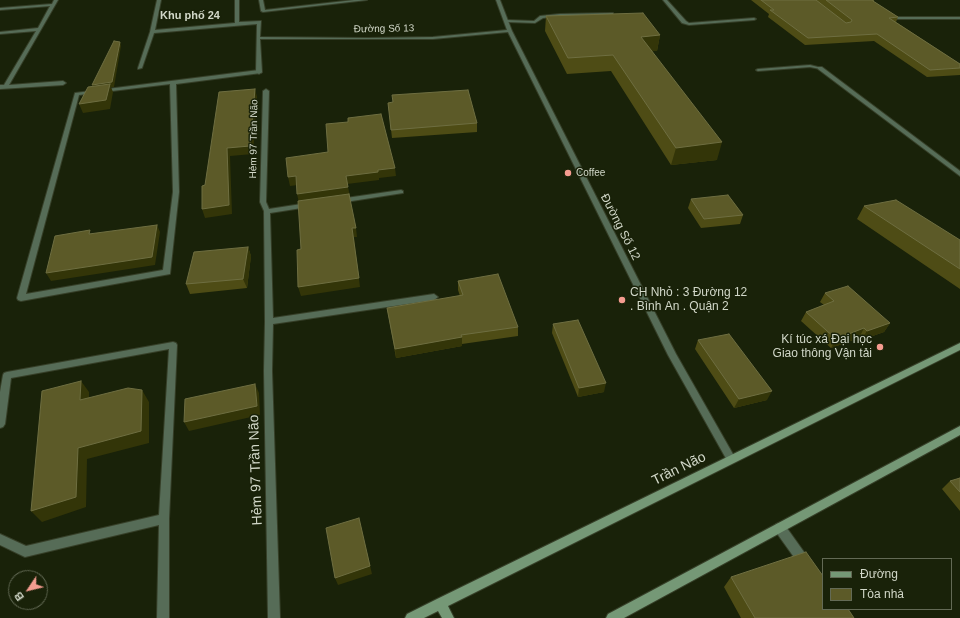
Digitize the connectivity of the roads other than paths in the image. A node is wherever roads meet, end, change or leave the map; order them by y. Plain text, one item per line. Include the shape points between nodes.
1 (56, 0) edge
2 (160, 0) edge
3 (237, 0) edge
4 (262, 0) edge
5 (365, 0) edge
6 (498, 0) edge
7 (665, 0) edge
8 (349, 1) edge
9 (53, 5) junction
10 (0, 9) edge
11 (263, 11) junction
12 (611, 14) edge
13 (884, 14) edge
14 (890, 18) junction
15 (960, 18) edge
16 (754, 19) dead end
17 (507, 21) junction
18 (259, 22) junction
19 (896, 23) edge
20 (237, 24) junction
21 (39, 29) junction
22 (510, 31) junction
23 (152, 32) junction
24 (0, 33) edge
25 (258, 38) junction
26 (140, 68) dead end
27 (758, 70) dead end
28 (63, 82) dead end
29 (172, 83) junction
30 (6, 86) junction
31 (0, 87) edge
32 (266, 91) dead end
33 (960, 174) edge
34 (401, 192) dead end
35 (330, 202) edge
36 (314, 204) edge
37 (267, 211) junction
38 (434, 297) dead end
39 (270, 322) junction
40 (960, 346) edge
41 (0, 424) edge
42 (960, 430) edge
43 (731, 459) junction
44 (164, 519) junction
45 (780, 528) junction
46 (0, 539) edge
47 (810, 570) edge
48 (441, 604) junction
49 (163, 618) edge
50 (274, 618) edge
51 (411, 618) edge
52 (448, 618) edge
53 (612, 618) edge

1 - 9 street
2 - 23 street
3 - 20 street
4 - 11 street
5 - 8 street
6 - 17 street, Đường Số 12
7 - 16 street via 684,22 689,24
8 - 11 street
9 - 10 street
9 - 21 street
11 - 18 street
12 - 17 street via 560,15 542,17 535,22
13 - 14 street
14 - 15 street
14 - 19 street
17 - 22 street, Đường Số 12
18 - 20 street
18 - 25 street
20 - 23 street
21 - 24 street
21 - 30 street
22 - 25 street, Đường Số 13 via 433,38
22 - 43 street, Đường Số 12 via 672,355
23 - 26 street
25 - 29 street via 260,72
27 - 33 street via 810,66 820,68
28 - 30 street
29 - 29 street via 176,192 167,272 21,298 77,94
30 - 31 street
32 - 37 street, Hẻm 97 Trần Não via 263,202
34 - 35 street
36 - 37 street
37 - 39 street, Hẻm 97 Trần Não
38 - 39 street
39 - 50 street, Hẻm 97 Trần Não via 268,371
40 - 43 main road, Trần Não
41 - 44 street via 7,374 173,345
42 - 45 main road
43 - 48 main road, Trần Não
44 - 46 street via 25,552
44 - 49 street
45 - 47 street
45 - 53 main road
48 - 51 main road, Trần Não
48 - 52 main road

